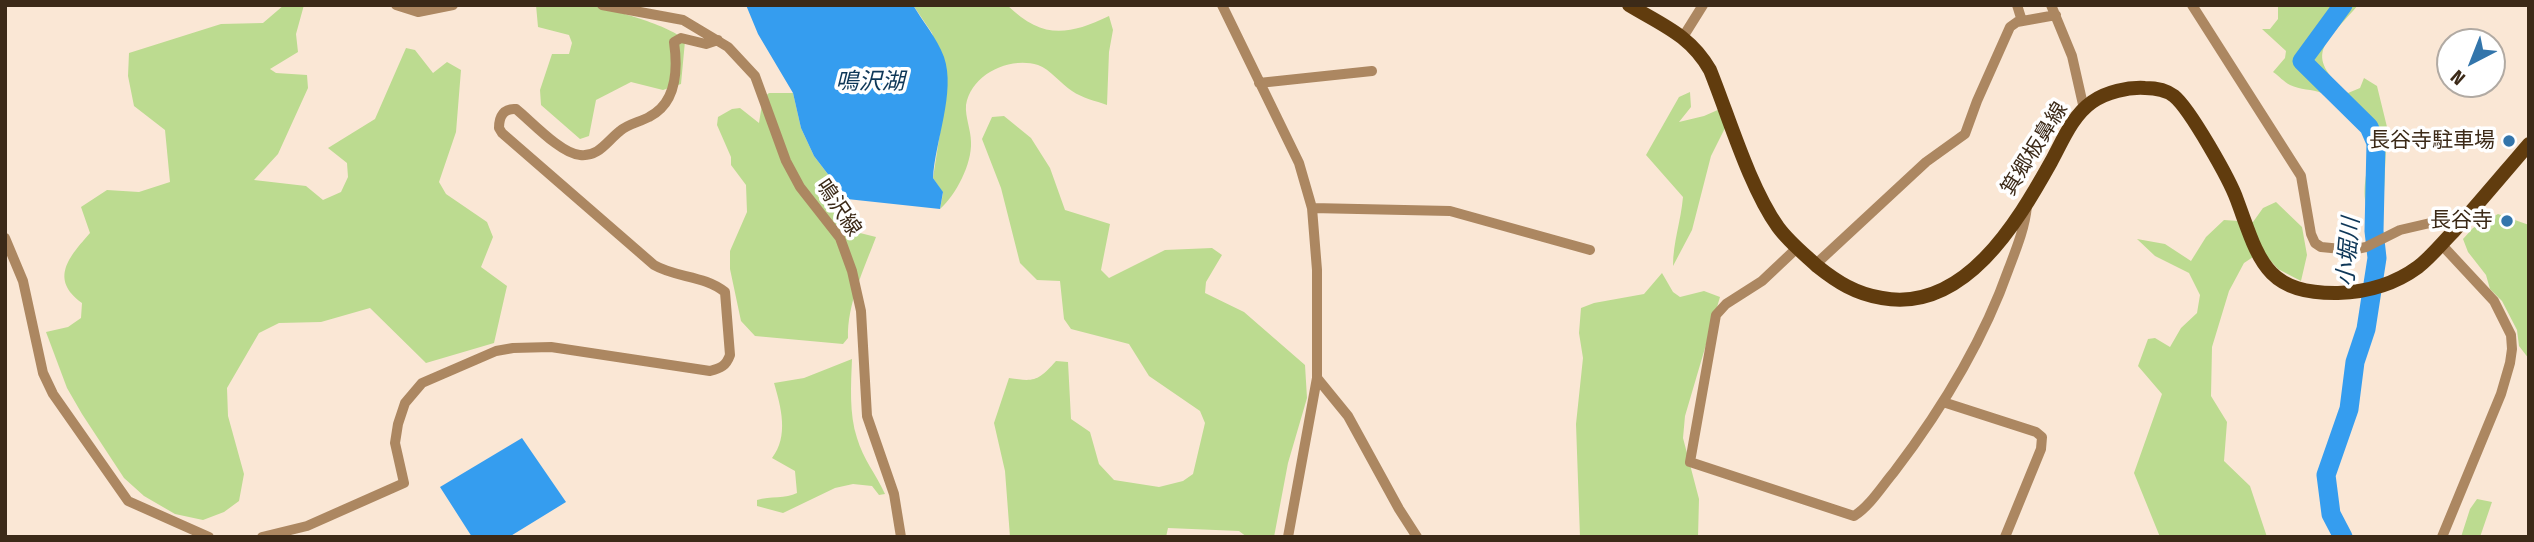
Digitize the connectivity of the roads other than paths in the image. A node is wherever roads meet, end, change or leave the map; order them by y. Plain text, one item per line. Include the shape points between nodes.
1 (397, 5) edge
2 (453, 5) edge
3 (602, 5) edge
4 (1222, 5) edge
5 (1629, 5) edge
6 (1703, 5) edge
7 (2017, 5) edge
8 (2192, 5) edge
9 (2053, 10) edge
10 (2022, 21) junction
11 (1683, 37) junction
12 (718, 40) junction
13 (1372, 71) dead end
14 (1259, 83) junction
15 (2084, 109) junction
16 (2529, 144) edge
17 (2027, 205) junction
18 (1312, 208) junction
19 (2469, 214) junction
20 (5, 238) edge
21 (2441, 244) junction
22 (1797, 248) junction
23 (1590, 250) dead end
24 (1816, 264) junction
25 (1317, 378) junction
26 (1943, 402) junction
27 (209, 537) edge
28 (261, 537) edge
29 (901, 537) edge
30 (1288, 537) edge
31 (1417, 537) edge
32 (2005, 537) edge
33 (2442, 537) edge

1 - 2 street via 418,12
3 - 12 street, 鳴沢線 via 683,20
4 - 14 street
5 - 11 main road, 箕郷板鼻線
6 - 11 street
7 - 10 street
8 - 19 street via 2301,176 2315,243 2352,250 2400,230
9 - 10 street
9 - 15 street via 2072,56
10 - 24 street via 2010,27 1965,134 1926,162
11 - 22 main road, 箕郷板鼻線 via 1710,70 1759,192 1779,228
12 - 28 street via 706,44 681,38 674,42 673,92 664,107 621,130 592,155 564,150 516,108 503,113 499,128 654,265 706,280 725,292 728,362 710,370 551,347 496,351 422,383 405,403 395,443 404,483 307,526
12 - 29 street, 鳴沢線 via 755,76 791,170 840,238 861,311 867,416 894,494
13 - 14 street
14 - 18 street via 1298,163
15 - 17 main road, 箕郷板鼻線
15 - 21 main road, 箕郷板鼻線 via 2113,92 2141,88 2162,90 2176,98 2231,186 2260,260 2290,286 2329,293 2383,286 2421,265
16 - 19 main road, 箕郷板鼻線
17 - 24 main road, 箕郷板鼻線 via 1967,274 1928,297 1890,300 1866,295 1838,283
17 - 26 street via 2022,234 1995,309
18 - 23 street via 1450,211
18 - 25 street
19 - 21 main road, 箕郷板鼻線
20 - 27 street via 23,281 43,373 53,394 128,501
21 - 33 street via 2494,301 2511,335 2512,349 2501,394
22 - 24 main road, 箕郷板鼻線
22 - 26 street via 1716,315 1690,462 1854,516 1887,481
25 - 30 street
25 - 31 street via 1348,416
26 - 32 street via 2042,437

